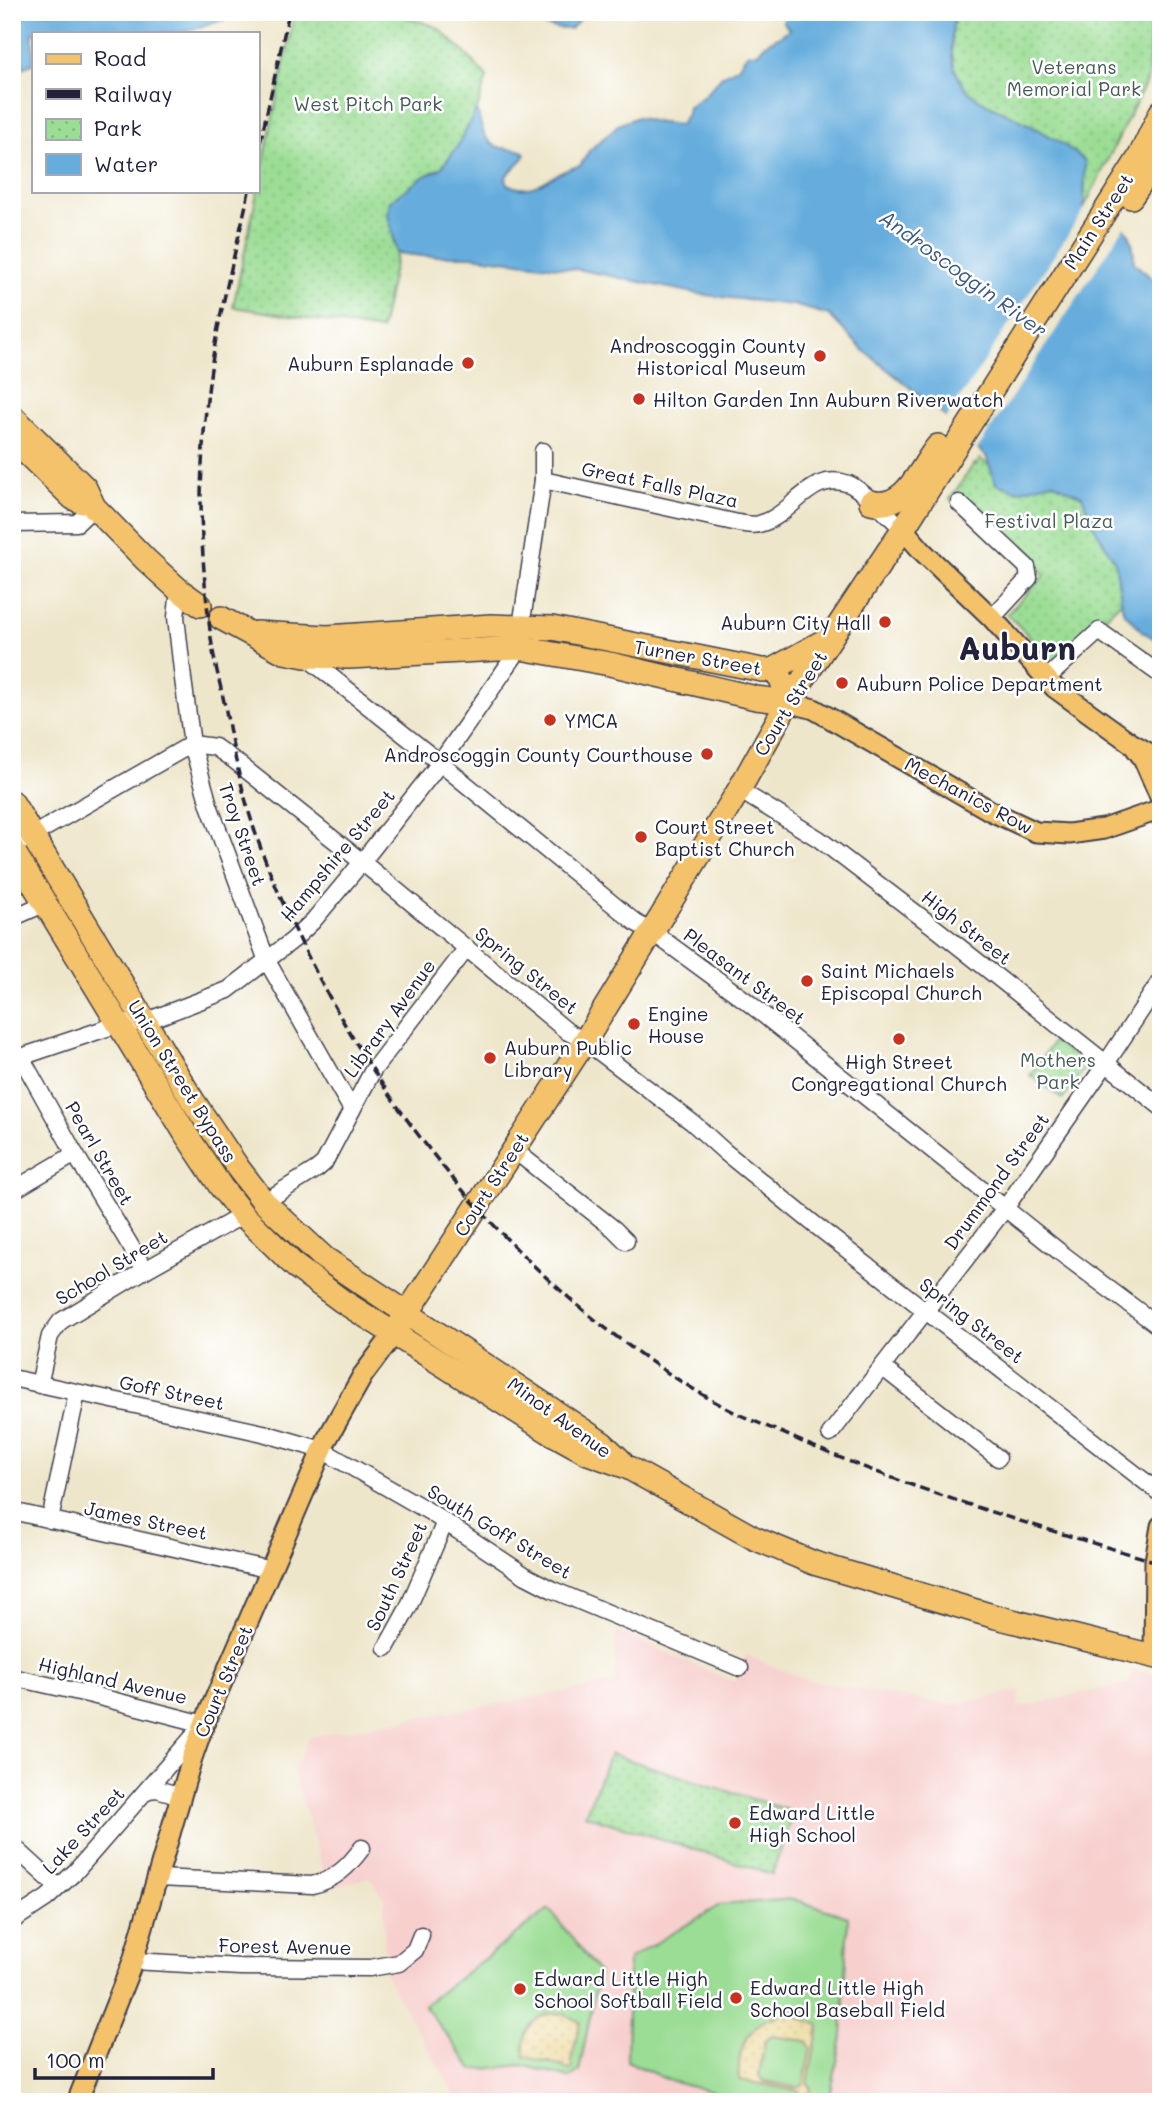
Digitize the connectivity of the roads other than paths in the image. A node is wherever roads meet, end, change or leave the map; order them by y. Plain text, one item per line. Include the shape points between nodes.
1 (1161, 111) edge
2 (1161, 154) edge
3 (1129, 187) junction
4 (1030, 327) joint
5 (12, 416) edge
6 (12, 439) edge
7 (543, 451) dead end
8 (941, 454) junction
9 (543, 480) junction
10 (839, 483) junction
11 (871, 502) junction
12 (959, 503) dead end
13 (94, 507) junction
14 (12, 524) edge
15 (902, 529) junction
16 (179, 590) junction
17 (200, 605) dead end
18 (221, 618) dead end
19 (992, 618) junction
20 (250, 633) junction
21 (831, 637) junction
22 (520, 638) junction
23 (305, 656) junction
24 (772, 670) junction
25 (1161, 675) edge
26 (1046, 679) junction
27 (788, 702) junction
28 (1131, 743) junction
29 (192, 744) junction
30 (1161, 760) edge
31 (440, 762) junction
32 (739, 789) junction
33 (1161, 799) edge
34 (12, 802) edge
35 (1161, 809) edge
36 (32, 835) junction
37 (12, 848) edge
38 (362, 862) junction
39 (46, 903) junction
40 (12, 918) edge
41 (651, 931) junction
42 (467, 948) junction
43 (267, 961) junction
44 (1161, 980) edge
45 (144, 1022) junction
46 (119, 1024) junction
47 (585, 1041) junction
48 (17, 1059) edge
49 (1105, 1065) junction
50 (1161, 1107) edge
51 (352, 1110) junction
52 (514, 1150) junction
53 (75, 1154) junction
54 (12, 1191) edge
55 (264, 1202) junction
56 (1006, 1207) junction
57 (243, 1214) junction
58 (626, 1241) dead end
59 (145, 1269) junction
60 (925, 1311) junction
61 (407, 1315) junction
62 (1161, 1328) edge
63 (393, 1335) junction
64 (882, 1367) junction
65 (12, 1378) edge
66 (39, 1385) junction
67 (77, 1393) junction
68 (830, 1434) dead end
69 (322, 1450) junction
70 (998, 1458) dead end
71 (627, 1467) junction
72 (1161, 1494) edge
73 (12, 1511) edge
74 (50, 1520) junction
75 (444, 1522) junction
76 (1161, 1526) edge
77 (271, 1570) junction
78 (386, 1648) dead end
79 (1158, 1658) edge
80 (740, 1668) dead end
81 (12, 1677) edge
82 (204, 1724) junction
83 (148, 1790) junction
84 (181, 1796) junction
85 (12, 1845) edge
86 (362, 1848) dead end
87 (157, 1878) junction
88 (58, 1887) junction
89 (12, 1921) edge
90 (421, 1935) dead end
91 (133, 1961) junction
92 (77, 2102) edge

1 - 3 highway, Main Street
2 - 3 highway
3 - 4 highway, Main Street via 1090,234
4 - 8 highway, Court Street via 981,404
5 - 13 highway via 85,488
6 - 13 highway via 73,498
7 - 9 street
8 - 11 highway via 902,494 886,504
8 - 15 highway, Court Street
9 - 10 street, Great Falls Plaza via 757,525 788,509 805,491
9 - 22 street
10 - 11 street via 850,484
10 - 15 street via 880,523
11 - 15 street
12 - 19 street via 1027,567 1029,578
13 - 14 street via 77,523
13 - 16 highway
15 - 19 main road
15 - 21 highway, Court Street
16 - 17 highway
16 - 29 street, Troy Street via 178,645
18 - 20 highway, Turner Street
19 - 26 main road
20 - 22 highway, Turner Street via 327,637 477,627
20 - 23 highway, Turner Street via 284,652
21 - 24 highway
21 - 27 highway, Court Street
22 - 23 highway, Turner Street via 349,657
22 - 24 highway, Turner Street via 552,628
22 - 27 highway, Turner Street via 610,664
22 - 31 street, Hampshire Street
23 - 31 street, Pleasant Street
24 - 27 highway, Turner Street via 781,678
25 - 26 street via 1099,631
26 - 28 main road
27 - 32 highway, Court Street
27 - 35 main road, Mechanics Row via 814,709 1036,832 1104,829
28 - 30 main road
28 - 33 main road
29 - 36 street
29 - 38 street, Spring Street via 215,747
29 - 43 street, Troy Street via 209,805
31 - 38 street, Hampshire Street
31 - 41 street, Pleasant Street
32 - 41 highway, Court Street
32 - 49 street, High Street via 819,839
34 - 36 highway, Union Street Bypass
36 - 37 street
36 - 45 highway, Union Street Bypass
37 - 39 highway, Union Street Bypass
38 - 42 street, Spring Street
38 - 43 street, Hampshire Street via 313,921
39 - 40 street
39 - 46 highway, Union Street Bypass
41 - 47 highway, Court Street
41 - 56 street, Pleasant Street
42 - 47 street, Spring Street
42 - 51 street, Library Avenue via 373,1070
43 - 45 street, Hampshire Street via 228,990
43 - 51 street, Troy Street
44 - 49 street, Drummond Street
45 - 46 street, Hampshire Street
45 - 55 highway, Union Street Bypass via 237,1168
46 - 48 street, Hampshire Street
46 - 57 highway, Union Street Bypass via 187,1136
47 - 52 highway, Court Street
47 - 60 street, Spring Street
48 - 53 street, Pearl Street
49 - 50 street, High Street
49 - 56 street, Drummond Street
51 - 55 street, Library Avenue via 324,1163
52 - 58 street
52 - 61 highway, Court Street
53 - 54 street
53 - 59 street, Pearl Street
55 - 61 highway, Union Street Bypass via 324,1258
56 - 60 street, Drummond Street
56 - 62 street, Pleasant Street
57 - 59 street, School Street
57 - 63 highway, Union Street Bypass via 295,1266
59 - 66 street, School Street via 56,1326
60 - 64 street, Drummond Street
60 - 72 street, Spring Street
61 - 63 highway, Court Street
61 - 71 highway, Minot Avenue via 602,1443
63 - 69 main road, Court Street via 363,1375
63 - 71 highway, Minot Avenue via 548,1431
64 - 68 street, Drummond Street
64 - 70 street
65 - 66 street, Goff Street
66 - 67 street, Goff Street
67 - 69 street, Goff Street
67 - 74 street
69 - 75 street, South Goff Street
69 - 77 main road, Court Street
71 - 79 highway via 754,1538 814,1563 996,1617
73 - 74 street, James Street
74 - 77 street, James Street
75 - 78 street, South Street
75 - 80 street, South Goff Street via 553,1590
76 - 79 main road via 1155,1561
77 - 82 main road, Court Street
81 - 82 street, Highland Avenue
82 - 83 street, Lake Street
82 - 84 main road, Court Street
83 - 84 street, Lake Street
83 - 88 street, Lake Street
84 - 87 main road, Court Street
85 - 88 street
86 - 87 street via 331,1879 312,1885
87 - 91 main road, Court Street
88 - 89 street, Lake Street
90 - 91 street, Forest Avenue via 415,1950 399,1963 369,1968
91 - 92 main road, Court Street

